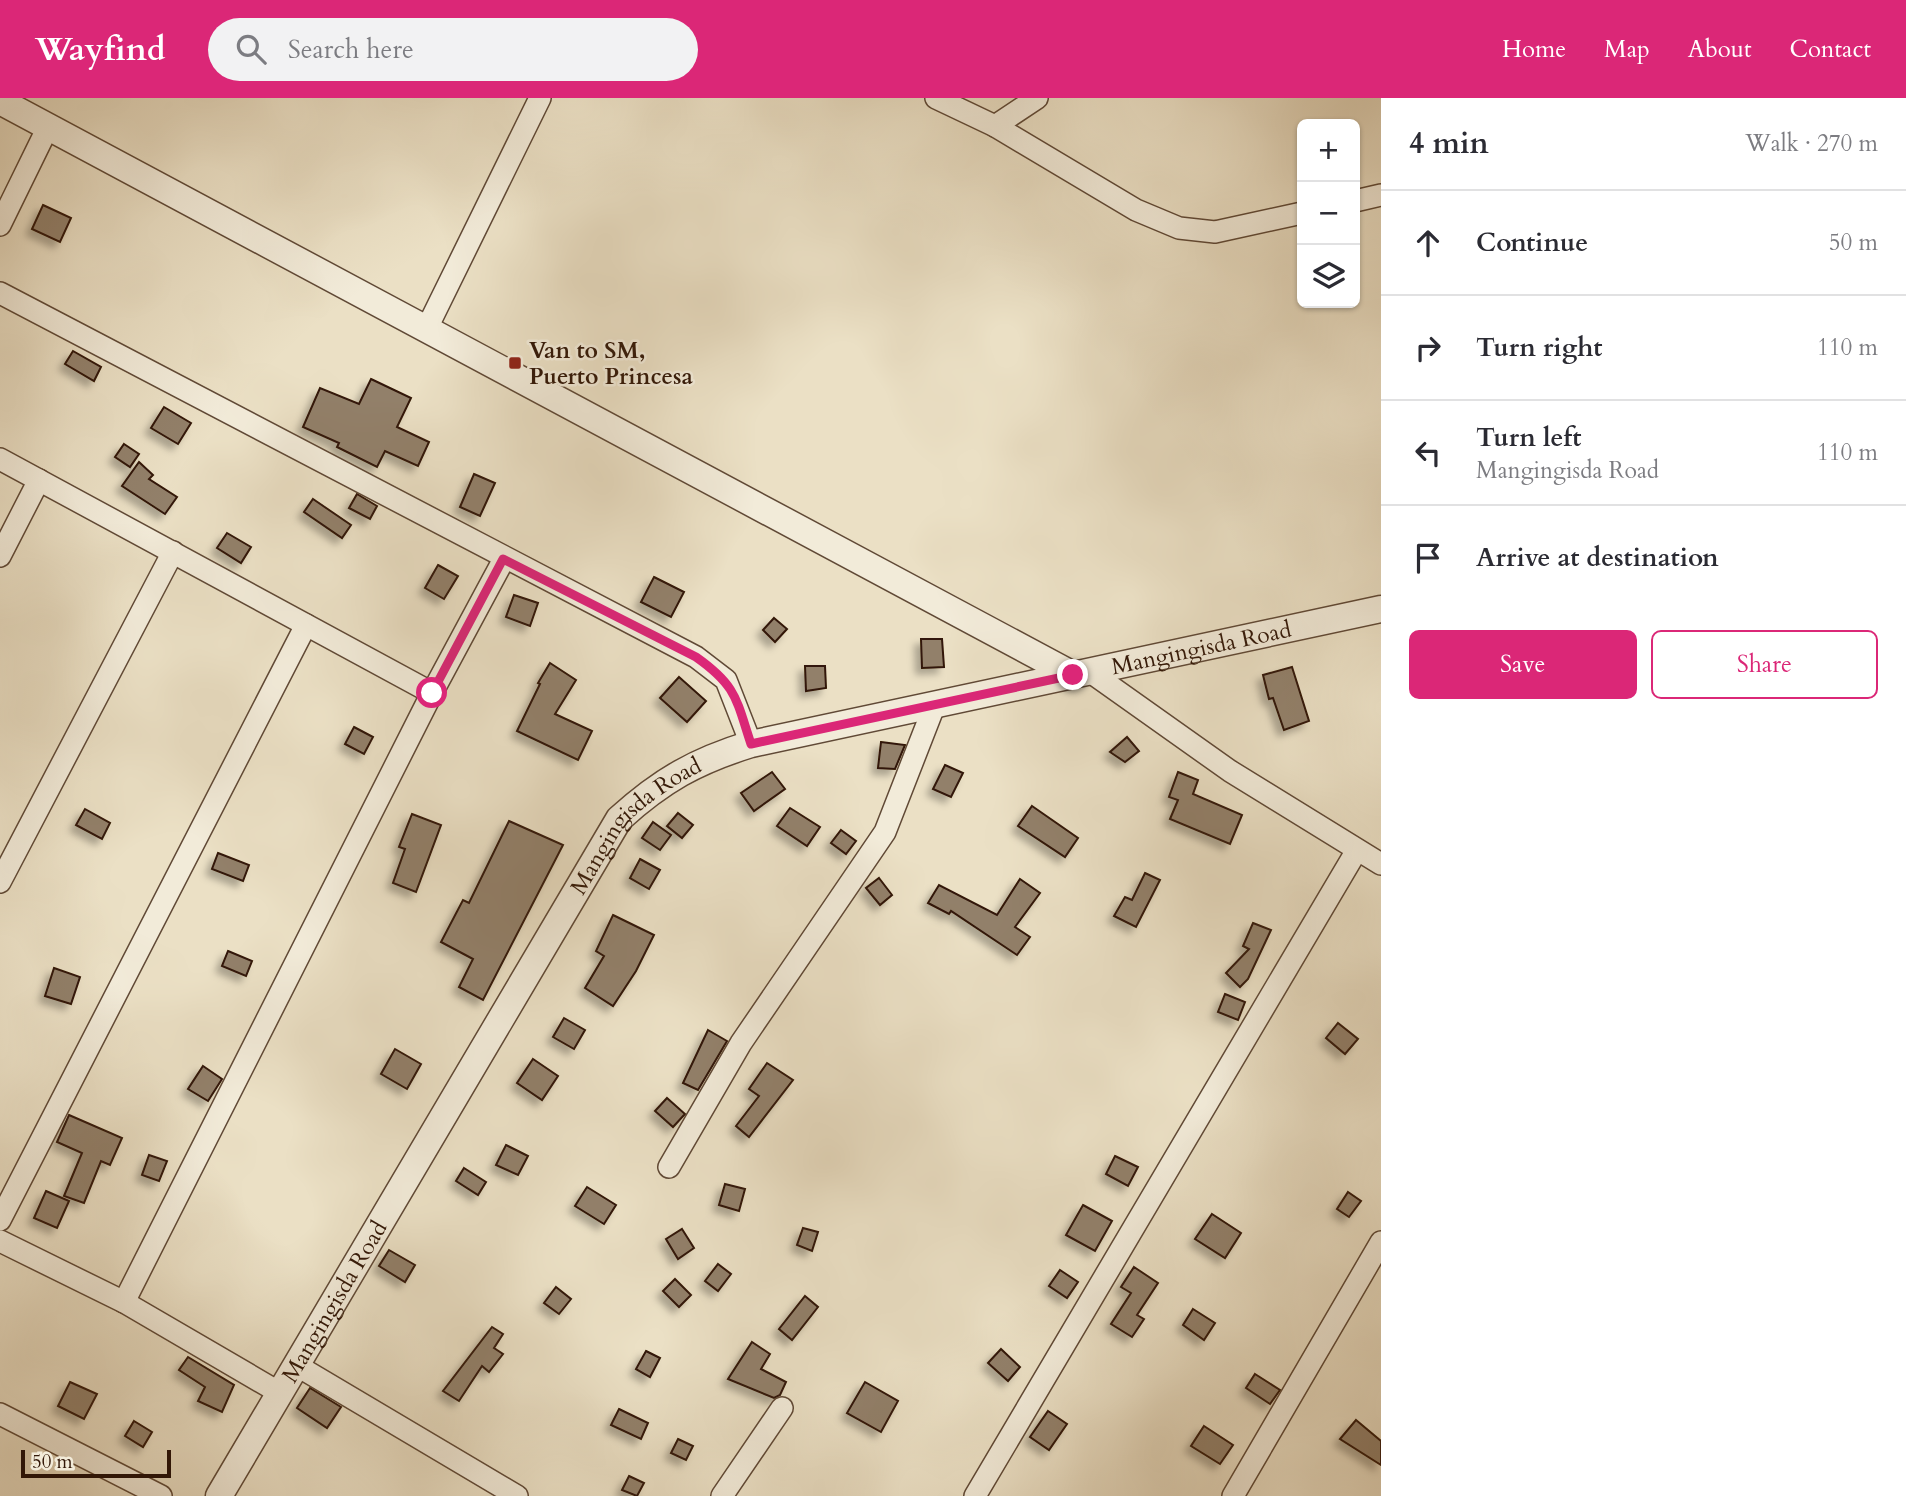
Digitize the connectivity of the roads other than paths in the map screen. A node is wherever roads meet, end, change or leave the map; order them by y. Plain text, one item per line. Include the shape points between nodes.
1 (540, 98) edge
2 (936, 98) edge
3 (1037, 98) edge
4 (0, 101) edge
5 (995, 126) junction
6 (47, 129) junction
7 (1381, 195) edge
8 (1360, 200) edge
9 (1297, 214) edge
10 (0, 225) edge
11 (0, 293) edge
12 (426, 330) junction
13 (0, 459) edge
14 (39, 480) junction
15 (173, 552) junction
16 (0, 556) edge
17 (503, 559) junction
18 (1381, 609) edge
19 (306, 625) junction
20 (1081, 673) junction
21 (432, 693) junction
22 (935, 704) junction
23 (751, 744) junction
24 (1357, 850) junction
25 (1381, 864) edge
26 (0, 883) edge
27 (669, 1167) dead end
28 (0, 1220) edge
29 (0, 1241) edge
30 (1381, 1242) edge
31 (124, 1302) junction
32 (296, 1365) junction
33 (280, 1393) junction
34 (782, 1408) dead end
35 (0, 1414) edge
36 (161, 1496) edge
37 (219, 1496) edge
38 (517, 1496) edge
39 (722, 1496) edge
40 (975, 1496) edge
41 (1233, 1496) edge

1 - 12 street
2 - 5 street
3 - 5 street
4 - 6 street
5 - 9 street via 1136,210 1179,228 1227,230
6 - 10 street
6 - 12 street
7 - 8 street
11 - 17 street
12 - 20 street
13 - 14 street
14 - 15 street
14 - 16 street
15 - 19 street
15 - 26 street
17 - 21 street
17 - 23 street via 719,673 734,695
18 - 20 street, Mangingisda Road
19 - 21 street
19 - 28 street
20 - 22 street, Mangingisda Road
20 - 24 street
21 - 31 street
22 - 23 street, Mangingisda Road
22 - 27 street via 885,832 741,1043
23 - 32 street, Mangingisda Road via 687,767 651,790 619,819
24 - 25 street
24 - 40 street
29 - 31 street
30 - 41 street
31 - 33 street
32 - 33 street, Mangingisda Road
32 - 38 street
33 - 37 street, Mangingisda Road
34 - 39 street
35 - 36 street

